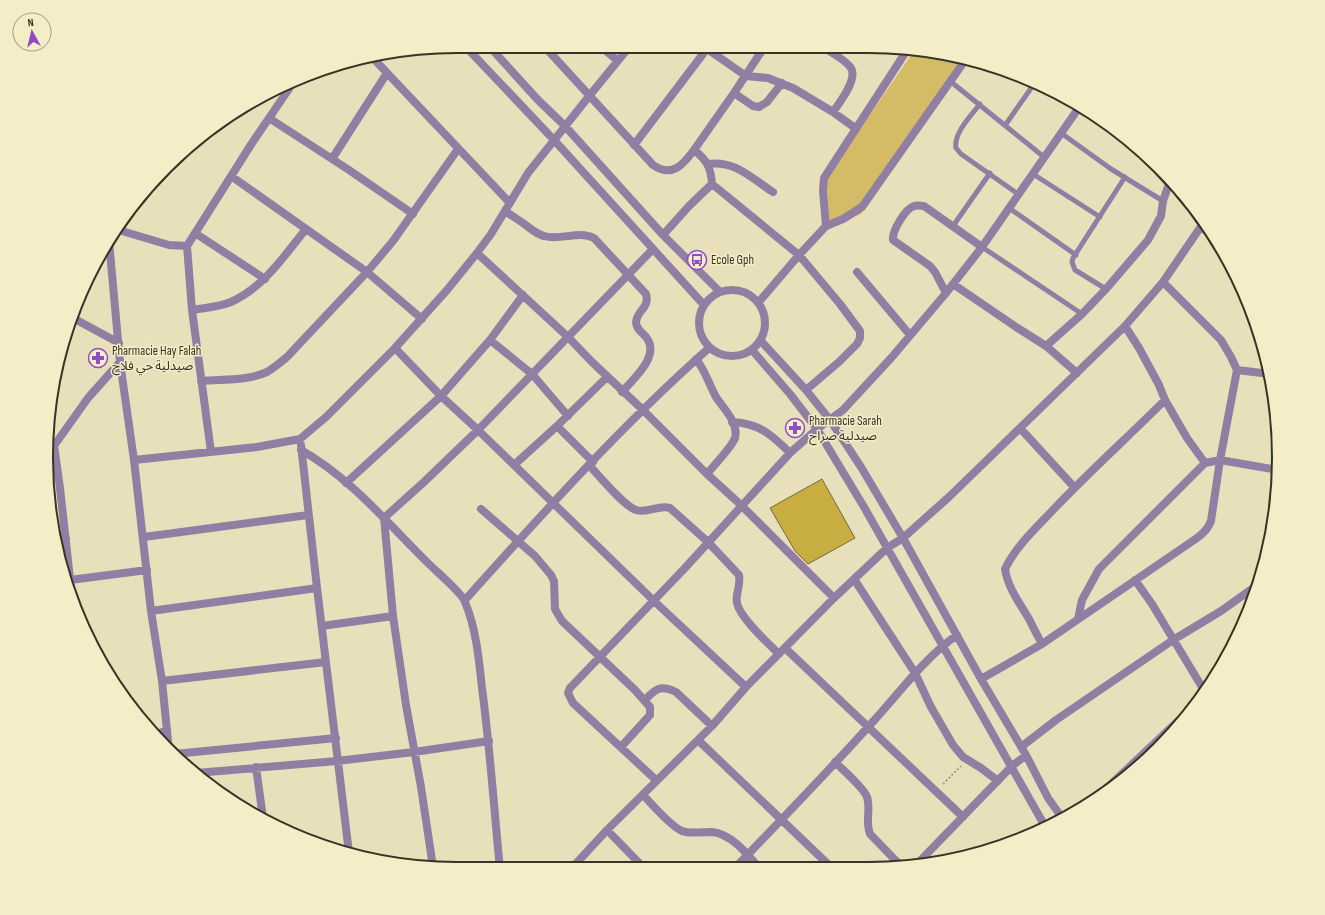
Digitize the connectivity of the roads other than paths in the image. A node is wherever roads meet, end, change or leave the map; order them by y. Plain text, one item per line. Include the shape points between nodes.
1 (473, 53) edge
2 (495, 53) edge
3 (551, 53) edge
4 (608, 53) edge
5 (624, 53) edge
6 (702, 53) edge
7 (714, 53) edge
8 (761, 53) edge
9 (831, 53) edge
10 (903, 55) edge
11 (618, 61) junction
12 (376, 62) edge
13 (962, 65) edge
14 (386, 73) junction
15 (746, 76) junction
16 (950, 81) junction
17 (782, 83) junction
18 (1031, 88) edge
19 (287, 91) edge
20 (734, 93) junction
21 (590, 94) junction
22 (980, 104) junction
23 (1076, 111) edge
24 (833, 112) junction
25 (269, 118) junction
26 (1006, 124) junction
27 (565, 126) junction
28 (855, 128) junction
29 (1061, 133) junction
30 (554, 140) junction
31 (634, 145) junction
32 (458, 149) junction
33 (694, 150) junction
34 (1044, 156) junction
35 (332, 159) junction
36 (708, 164) junction
37 (990, 173) junction
38 (1032, 174) junction
39 (231, 176) junction
40 (1126, 178) junction
41 (712, 184) junction
42 (1168, 187) edge
43 (773, 192) dead end
44 (1018, 194) junction
45 (1163, 201) junction
46 (510, 203) junction
47 (1009, 208) junction
48 (505, 211) junction
49 (412, 214) junction
50 (1100, 217) junction
51 (826, 226) junction
52 (953, 226) junction
53 (1200, 227) edge
54 (306, 229) junction
55 (122, 232) edge
56 (195, 233) junction
57 (663, 235) junction
58 (187, 246) junction
59 (982, 247) junction
60 (653, 249) junction
61 (110, 251) edge
62 (477, 253) junction
63 (799, 255) junction
64 (1076, 255) junction
65 (367, 272) junction
66 (857, 272) dead end
67 (627, 275) junction
68 (265, 279) junction
69 (1163, 282) junction
70 (953, 284) junction
71 (1106, 290) junction
72 (720, 292) junction
73 (946, 293) junction
74 (523, 295) junction
75 (758, 303) junction
76 (704, 305) junction
77 (192, 310) junction
78 (1082, 314) junction
79 (422, 319) junction
80 (77, 320) edge
81 (1125, 326) junction
82 (910, 335) junction
83 (568, 337) junction
84 (490, 340) junction
85 (760, 340) junction
86 (118, 343) junction
87 (1046, 346) junction
88 (395, 348) junction
89 (709, 348) junction
90 (752, 350) junction
91 (696, 359) junction
92 (120, 362) junction
93 (1237, 370) junction
94 (1077, 373) junction
95 (1263, 373) edge
96 (532, 374) junction
97 (607, 377) junction
98 (201, 381) junction
99 (806, 390) junction
100 (622, 392) junction
101 (441, 396) junction
102 (1165, 400) junction
103 (643, 410) junction
104 (568, 416) junction
105 (830, 420) junction
106 (732, 422) junction
107 (557, 426) junction
108 (1020, 428) junction
109 (818, 429) junction
110 (478, 430) junction
111 (300, 439) junction
112 (54, 445) joint
113 (301, 450) junction
114 (211, 452) junction
115 (790, 453) junction
116 (134, 460) junction
117 (1220, 460) junction
118 (1205, 463) junction
119 (591, 464) junction
120 (514, 465) junction
121 (1272, 469) edge
122 (707, 474) junction
123 (346, 483) junction
124 (1074, 487) junction
125 (553, 504) junction
126 (741, 505) junction
127 (481, 509) dead end
128 (308, 515) junction
129 (384, 518) junction
130 (61, 536) edge
131 (144, 538) junction
132 (903, 538) junction
133 (66, 539) junction
134 (518, 542) junction
135 (708, 542) junction
136 (887, 548) junction
137 (69, 568) edge
138 (147, 570) junction
139 (854, 579) junction
140 (1136, 580) junction
141 (73, 583) edge
142 (317, 588) junction
143 (1250, 590) edge
144 (834, 598) junction
145 (465, 600) junction
146 (654, 601) junction
147 (151, 611) junction
148 (393, 616) junction
149 (1078, 619) junction
150 (322, 626) junction
151 (957, 635) junction
152 (1173, 640) junction
153 (1042, 644) junction
154 (942, 645) junction
155 (785, 648) junction
156 (779, 654) junction
157 (599, 657) junction
158 (326, 662) junction
159 (915, 673) junction
160 (981, 679) junction
161 (162, 681) junction
162 (1201, 686) edge
163 (746, 687) junction
164 (645, 700) junction
165 (712, 726) junction
166 (869, 727) junction
167 (167, 730) junction
168 (161, 733) edge
169 (336, 738) junction
170 (698, 740) junction
171 (168, 741) edge
172 (489, 741) junction
173 (1156, 742) edge
174 (621, 747) junction
175 (1021, 747) junction
176 (1147, 750) edge
177 (414, 752) junction
178 (181, 753) edge
179 (1026, 755) junction
180 (337, 760) junction
181 (835, 762) junction
182 (256, 767) junction
183 (1011, 767) junction
184 (204, 772) edge
185 (656, 780) junction
186 (998, 781) junction
187 (643, 795) junction
188 (262, 812) edge
189 (1059, 813) edge
190 (963, 816) junction
191 (782, 820) junction
192 (1042, 822) edge
193 (607, 830) junction
194 (348, 847) edge
195 (748, 855) junction
196 (922, 859) edge
197 (432, 861) edge
198 (896, 861) edge
199 (499, 862) edge
200 (578, 862) edge
201 (638, 862) edge
202 (741, 862) edge
203 (754, 862) edge
204 (826, 862) edge

1 - 30 street
2 - 27 street
3 - 21 street
4 - 11 street
5 - 11 street
6 - 31 street
7 - 15 street
8 - 15 street
9 - 24 street via 850,66 853,73 847,90
10 - 28 street
11 - 21 street
12 - 14 street
13 - 16 street
14 - 32 street
14 - 35 street
15 - 17 street via 768,78
15 - 20 street
16 - 22 lane
16 - 51 street via 862,207
17 - 20 street via 767,102 758,107
17 - 24 street
18 - 26 lane
19 - 25 street
20 - 33 street
21 - 27 street
21 - 31 street
22 - 26 lane
22 - 37 lane via 965,123 955,145 958,151
23 - 29 street
24 - 28 street
25 - 35 street
25 - 39 street
26 - 34 lane
27 - 30 street
27 - 57 street
28 - 51 street via 824,178
29 - 34 street
29 - 40 lane
30 - 46 street
30 - 60 street
31 - 33 street via 653,165 665,171 678,168 685,163
32 - 46 street
32 - 49 street
33 - 36 street
34 - 38 street
35 - 49 street
36 - 41 street
36 - 43 street via 719,162 736,167
37 - 44 lane
37 - 52 lane
38 - 44 street
38 - 50 lane
39 - 54 street
39 - 56 street
40 - 45 lane
40 - 50 lane
41 - 57 street
41 - 63 street
42 - 45 street
44 - 47 street
45 - 71 street via 1161,216 1152,234
46 - 48 street
47 - 59 street
47 - 64 lane
48 - 62 street
48 - 67 street via 544,236 587,235 602,246
49 - 65 street
50 - 64 lane
51 - 63 street
52 - 59 street
52 - 73 street via 930,209 919,205 909,209 896,227 893,236 893,240 930,266
53 - 69 street
54 - 65 street
54 - 68 street
55 - 58 street via 169,245
56 - 58 street
56 - 68 street
57 - 72 street
58 - 77 street
59 - 70 street
59 - 78 lane
60 - 67 street
60 - 76 street
61 - 86 street
62 - 74 street
62 - 79 street
63 - 75 street
63 - 99 street via 860,331 860,338 853,348
64 - 71 lane via 1072,262 1075,270
65 - 79 street
65 - 98 street via 274,368 245,378
66 - 82 street
67 - 83 street
67 - 100 street via 646,294 647,303 636,318 636,326 647,338 650,356
68 - 77 street via 230,303
69 - 81 street
69 - 93 street via 1221,340
70 - 73 street
70 - 87 street
71 - 78 street
72 - 75 street via 740,291
72 - 76 street
73 - 82 street
74 - 83 street
74 - 84 street
75 - 85 street via 765,321
76 - 89 street via 699,327
77 - 98 street
78 - 87 street
79 - 88 street
80 - 86 street
81 - 94 street
81 - 102 street
82 - 105 street via 858,395
83 - 96 street
83 - 97 street
84 - 96 street
84 - 101 street
85 - 90 street
85 - 99 street
86 - 92 street
87 - 94 street
88 - 101 street
88 - 111 street via 326,417
89 - 90 street via 716,353 730,356
89 - 91 street
90 - 109 street
91 - 103 street
91 - 106 street
92 - 112 street via 95,389
92 - 116 street
93 - 95 street
93 - 117 street
94 - 108 street
96 - 104 street
96 - 110 street
97 - 100 street
97 - 104 street
98 - 114 street
99 - 105 street
100 - 103 street
101 - 110 street
101 - 123 street
102 - 118 street
102 - 124 street
103 - 119 street
103 - 122 street
104 - 107 street
105 - 109 street
105 - 132 street via 861,466
106 - 115 street via 744,422 760,428
106 - 122 street via 736,436
107 - 119 street
107 - 120 street
108 - 124 street
108 - 132 street
109 - 115 street
109 - 136 street
110 - 120 street
110 - 129 street
111 - 113 street
111 - 114 street
112 - 133 street
113 - 123 street via 314,457
113 - 128 street
114 - 116 street
115 - 126 street
116 - 131 street
117 - 118 street
117 - 121 street
117 - 140 street via 1209,527
118 - 149 street via 1099,569 1082,600
119 - 125 street
119 - 135 street via 631,507 636,510 662,506 670,508
120 - 125 street
122 - 126 street
123 - 129 street
124 - 153 street via 1024,540 1005,569 1016,600
125 - 134 street
125 - 146 street
126 - 135 street
126 - 144 street
127 - 134 street
128 - 131 street
128 - 142 street
129 - 145 street
129 - 148 street
130 - 133 street
131 - 138 street
132 - 136 street
132 - 151 street
133 - 137 street
134 - 145 street
134 - 157 street via 535,556 551,575 554,581 555,609 562,621
135 - 146 street
135 - 156 street via 739,575 740,587 736,602 740,612
136 - 139 street
136 - 154 street
138 - 141 street
138 - 147 street
139 - 144 street
139 - 159 street
140 - 149 street
140 - 152 street
142 - 147 street
142 - 150 street
143 - 152 street
144 - 155 street
145 - 172 street via 475,637
146 - 157 street
146 - 163 street
147 - 161 street
148 - 150 street
148 - 177 street
149 - 153 street
150 - 158 street
151 - 154 street
151 - 160 street
152 - 162 street
152 - 175 street
153 - 160 street
154 - 159 street
154 - 183 street
155 - 156 street
155 - 166 street
156 - 163 street
157 - 164 street
157 - 174 street via 568,693 576,706
158 - 161 street
158 - 169 street
159 - 166 street
159 - 186 street via 953,745 963,757
160 - 175 street
161 - 167 street
163 - 165 street
164 - 165 street via 657,689 676,692
164 - 174 street via 650,707 650,715
165 - 170 street
166 - 181 street
166 - 190 street
167 - 168 street
167 - 171 street
169 - 178 street
169 - 180 street
170 - 185 street
170 - 191 street
172 - 177 street
172 - 199 street
173 - 176 street
174 - 185 street
175 - 179 street
177 - 180 street
177 - 197 street
179 - 183 street
179 - 189 street via 1048,798
180 - 182 street
180 - 194 street
181 - 191 street
181 - 198 street via 864,791 867,797 870,834
182 - 184 street
182 - 188 street
183 - 186 street
183 - 192 street
185 - 187 street
186 - 190 street
187 - 193 street
187 - 195 street via 680,830 724,835
190 - 196 street
191 - 195 street
191 - 204 street
193 - 200 street
193 - 201 street
195 - 202 street
195 - 203 street

